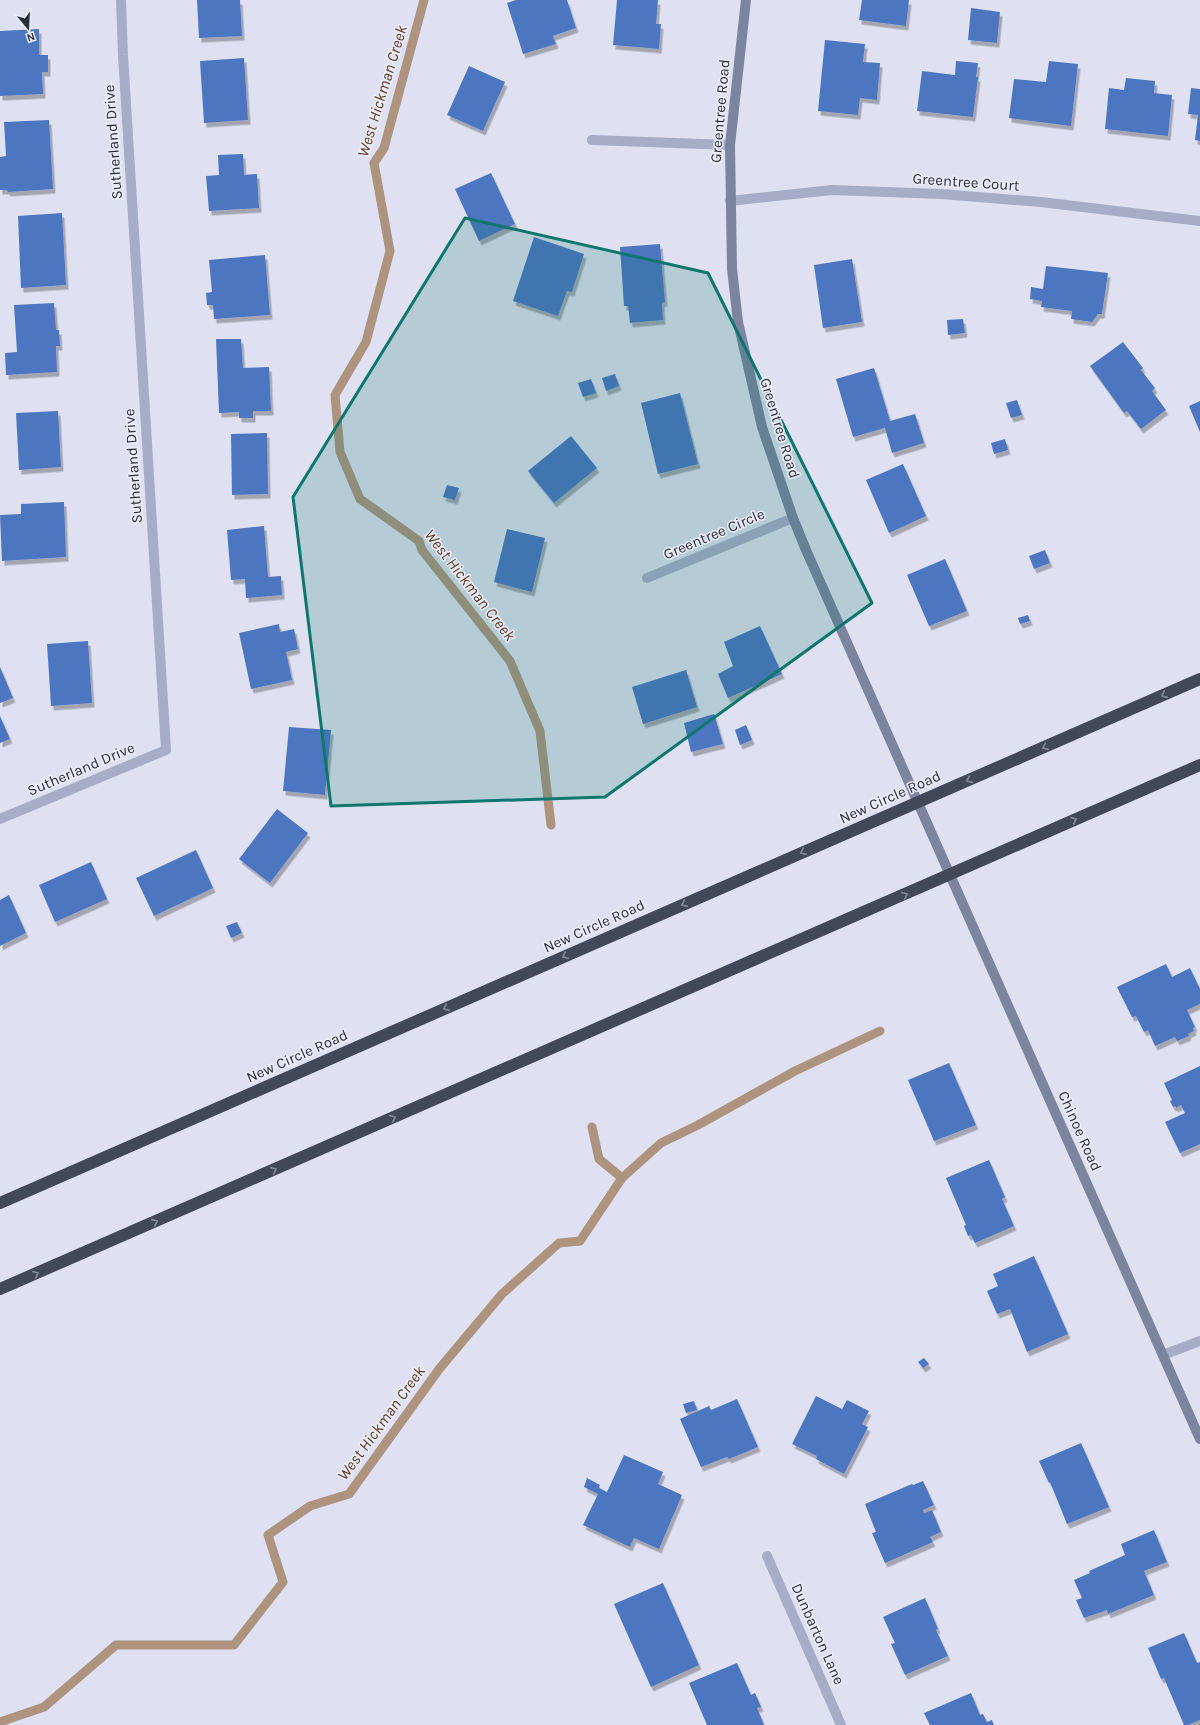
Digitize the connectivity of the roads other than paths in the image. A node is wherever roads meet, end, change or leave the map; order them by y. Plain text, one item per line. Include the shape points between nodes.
1 (121, 0) edge
2 (746, 0) edge
3 (592, 140) dead end
4 (730, 145) junction
5 (730, 200) junction
6 (1200, 221) edge
7 (793, 518) junction
8 (647, 578) dead end
9 (1200, 679) edge
10 (1200, 765) edge
11 (0, 819) edge
12 (932, 836) joint
13 (0, 1203) edge
14 (0, 1289) edge
15 (1200, 1341) edge
16 (1163, 1355) junction
17 (1200, 1439) edge
18 (767, 1556) dead end
19 (841, 1725) edge

1 - 11 street, Sutherland Drive via 166,750
2 - 4 street, Greentree Road
3 - 4 street
4 - 5 street, Greentree Road
5 - 6 street, Greentree Court via 832,190 941,194 1041,202
5 - 7 street, Greentree Road via 732,269 738,322 762,427
7 - 8 street, Greentree Circle
7 - 12 street, Greentree Road
9 -> 13 highway, New Circle Road
14 -> 10 highway
12 - 16 street, Chinoe Road
15 - 16 street
16 - 17 street, Chinoe Road
18 - 19 street, Dunbarton Lane

